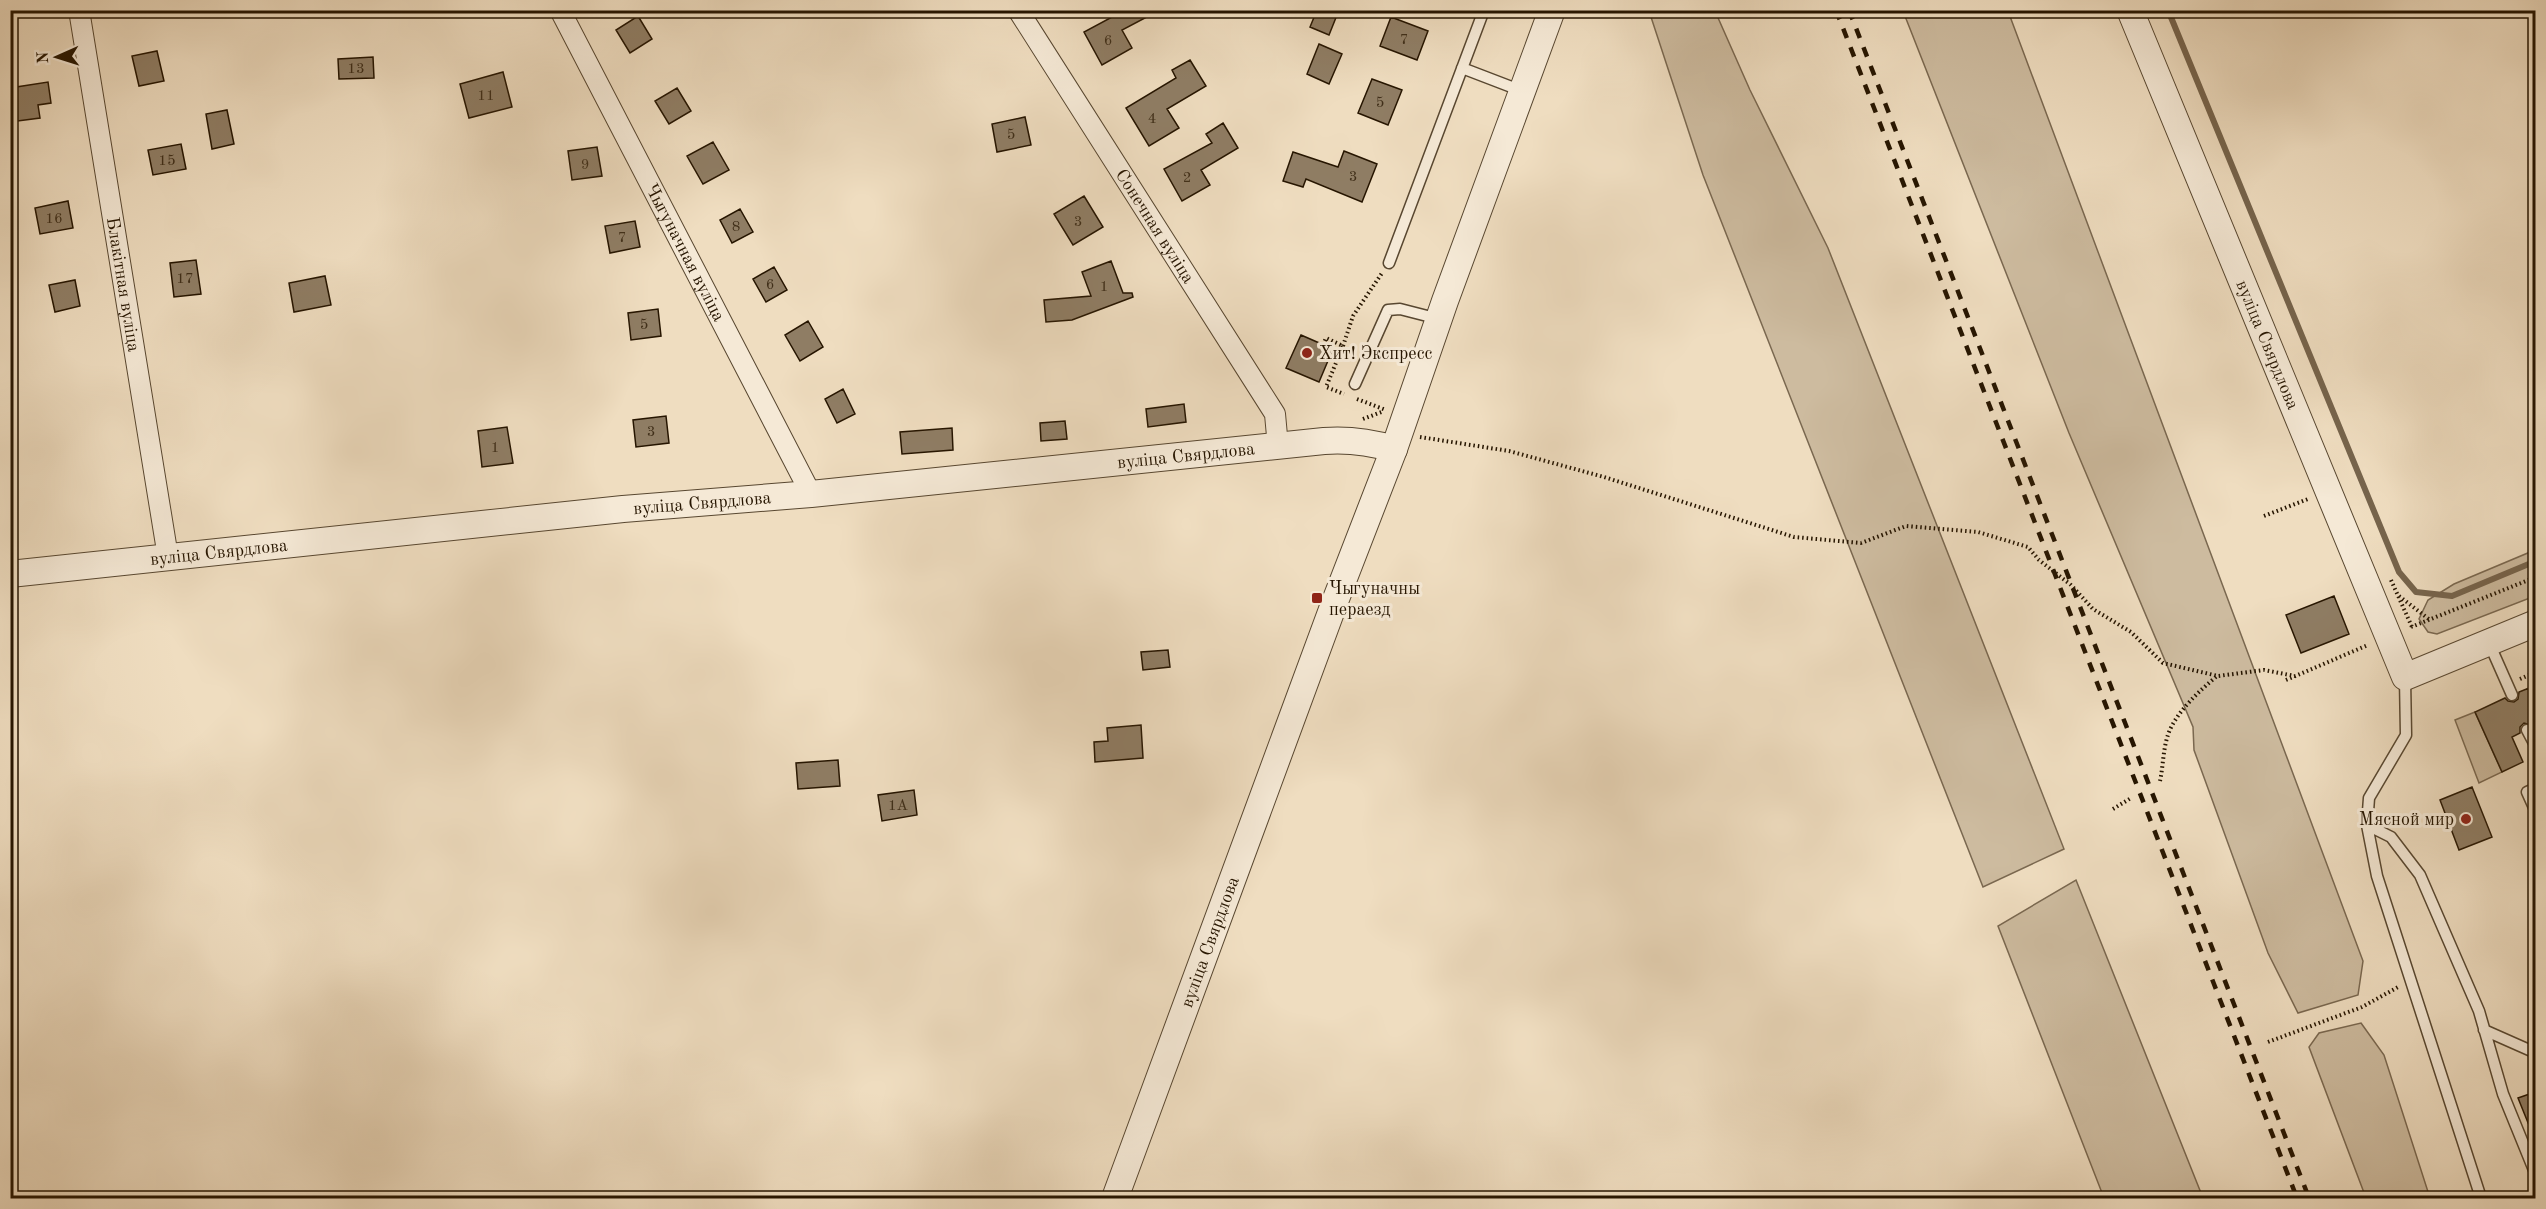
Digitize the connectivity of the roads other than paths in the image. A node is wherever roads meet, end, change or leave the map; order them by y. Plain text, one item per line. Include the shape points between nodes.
1 (79, 10) edge
2 (560, 10) edge
3 (1018, 10) edge
4 (1484, 10) edge
5 (1552, 10) edge
6 (2130, 10) edge
7 (1462, 68) junction
8 (1522, 91) junction
9 (1389, 263) road end
10 (1439, 319) junction
11 (1355, 384) dead end
12 (1278, 447) junction
13 (1394, 449) junction
14 (811, 494) junction
15 (168, 557) junction
16 (10, 574) edge
17 (2535, 623) edge
18 (2489, 643) junction
19 (2405, 677) junction
20 (2512, 695) dead end
21 (2527, 730) dead end
22 (2535, 747) edge
23 (2535, 788) edge
24 (2535, 812) edge
25 (2367, 825) junction
26 (2484, 1030) junction
27 (2535, 1053) edge
28 (2535, 1175) edge
29 (1115, 1198) edge
30 (2481, 1198) edge

1 - 15 street, Блакітная вуліца
2 - 14 street, Чыгуначная вуліца
3 - 12 street, Сонечная вуліца via 1275,414
4 - 7 lane
5 - 8 street, вуліца Свярдлова
6 - 19 street, вуліца Свярдлова
7 - 8 lane
7 - 9 lane
8 - 10 street, вуліца Свярдлова
10 - 11 lane via 1401,309 1388,310
10 - 13 street, вуліца Свярдлова
12 - 13 street, вуліца Свярдлова via 1348,440
12 - 14 street, вуліца Свярдлова
13 - 29 street, вуліца Свярдлова
14 - 15 street, вуліца Свярдлова via 623,509
15 - 16 street, вуліца Свярдлова
17 - 18 street
18 - 19 street
18 - 20 lane
19 - 25 lane via 2406,735 2369,798
21 - 22 lane
23 - 24 lane via 2527,792
25 - 26 lane via 2391,837 2420,875
25 - 30 lane via 2377,876
26 - 27 lane
26 - 28 lane via 2503,1094

